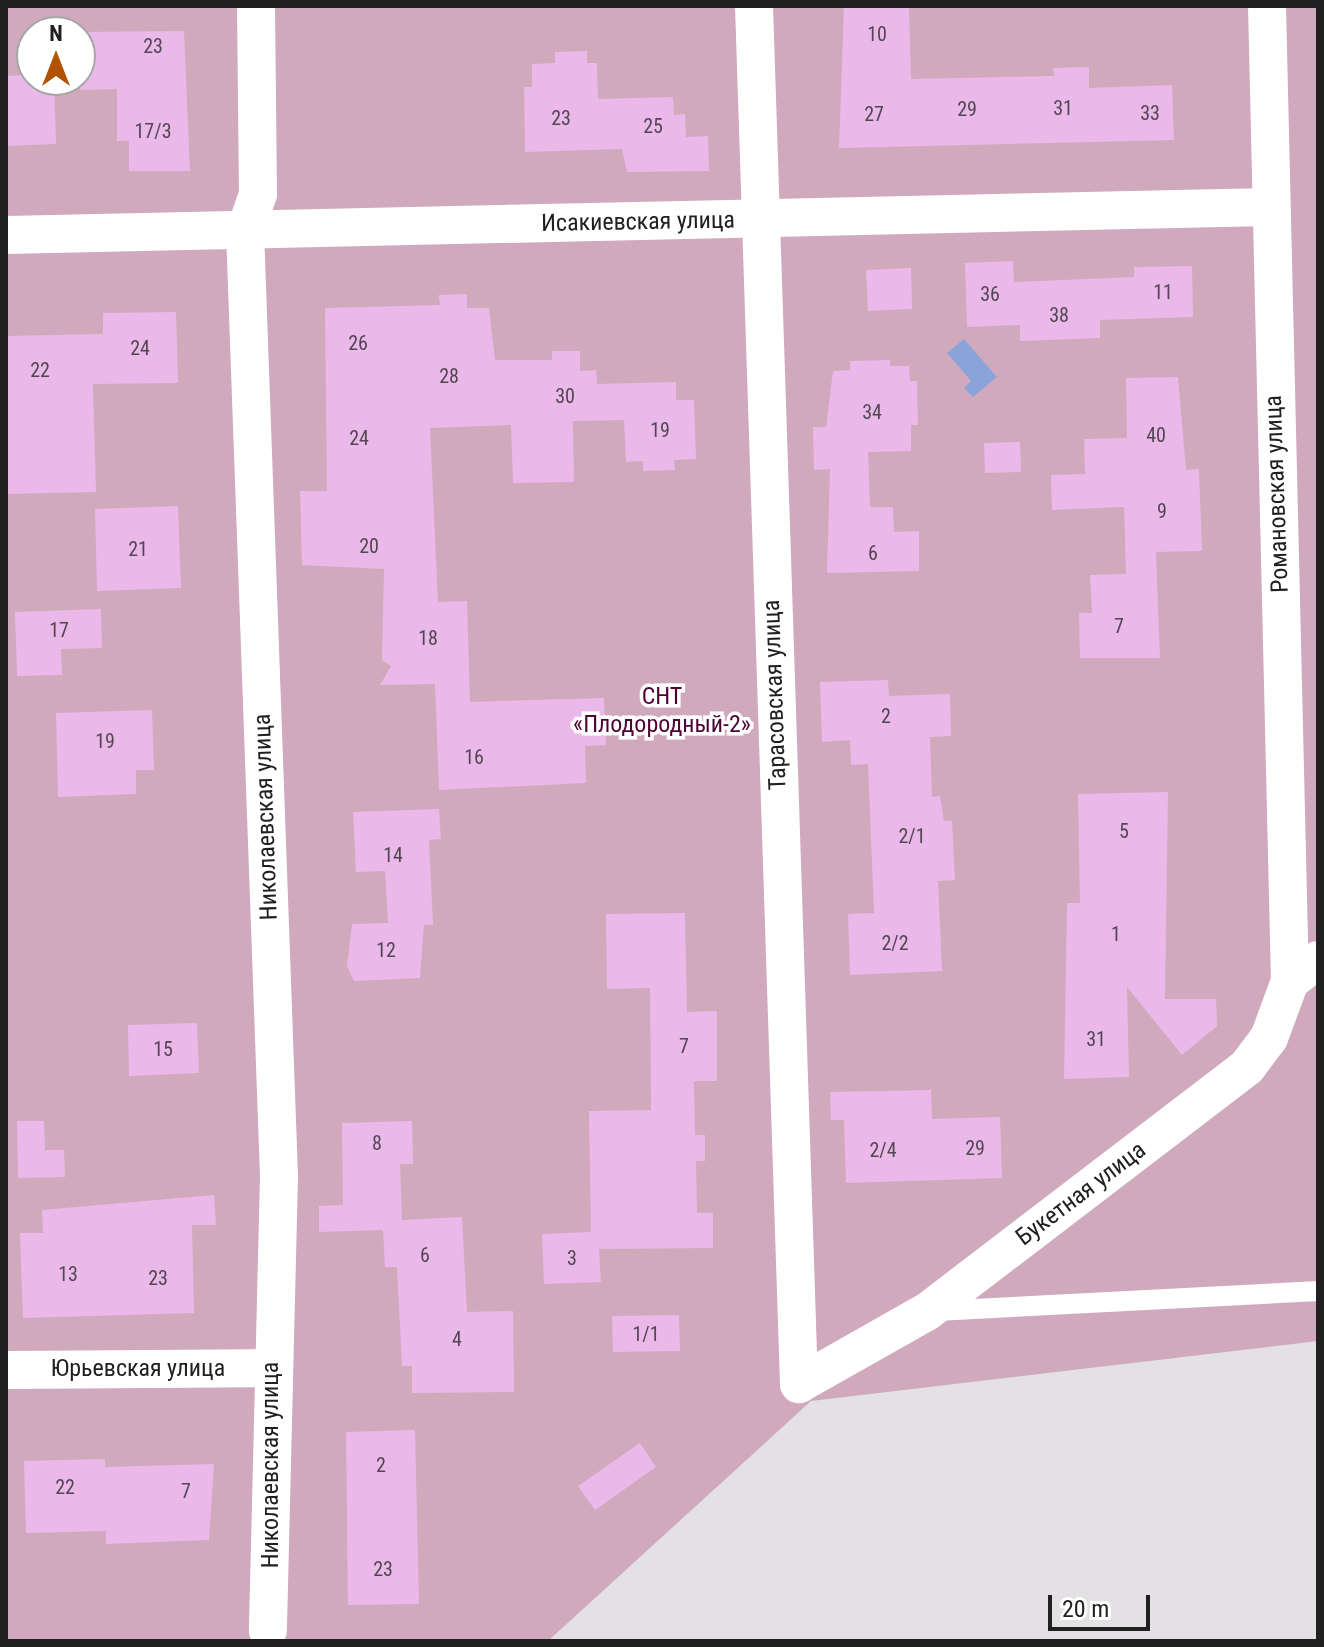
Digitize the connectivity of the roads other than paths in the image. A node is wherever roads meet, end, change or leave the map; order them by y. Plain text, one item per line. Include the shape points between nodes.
1 (256, 6) edge
2 (754, 6) edge
3 (1267, 6) edge
4 (1269, 207) junction
5 (759, 219) junction
6 (245, 231) junction
7 (6, 235) edge
8 (1304, 970) edge
9 (1318, 1291) edge
10 (928, 1311) junction
11 (271, 1368) junction
12 (6, 1370) edge
13 (799, 1384) joint
14 (268, 1631) dead end

1 - 6 street, Николаевская улица via 258,194
2 - 5 street, Тарасовская улица
3 - 4 street, Романовская улица
4 - 5 street, Исакиевская улица
4 - 8 street, Романовская улица
5 - 6 street, Исакиевская улица
5 - 13 street, Тарасовская улица
6 - 7 street, Исакиевская улица
6 - 11 street, Николаевская улица via 279,1176
8 - 10 street, Букетная улица via 1269,1038 1247,1067
9 - 10 lane
10 - 13 street, Букетная улица
11 - 12 street, Юрьевская улица
11 - 14 street, Николаевская улица

